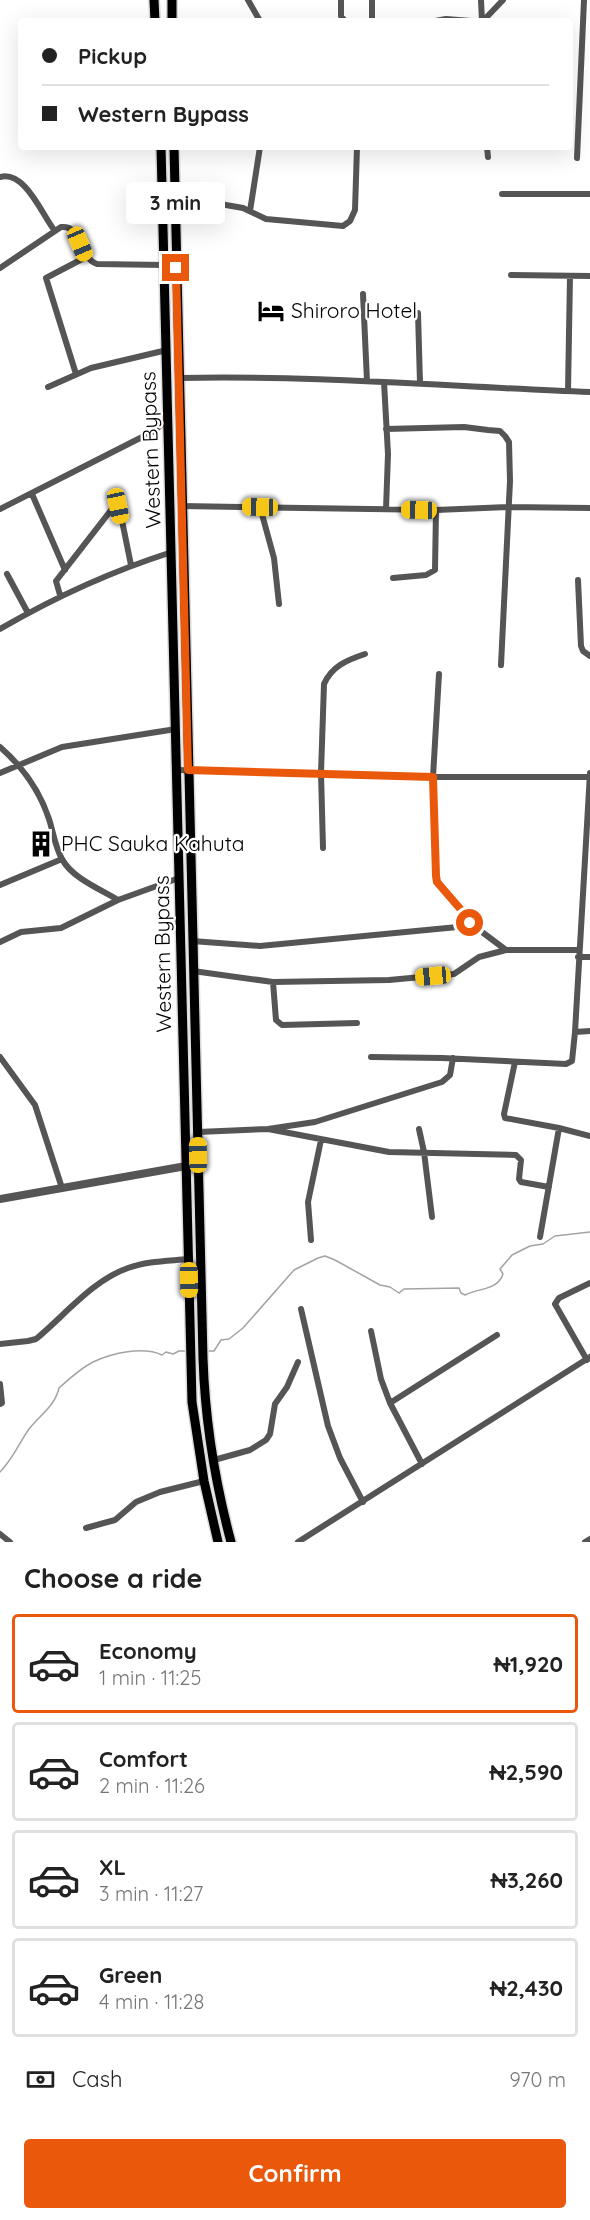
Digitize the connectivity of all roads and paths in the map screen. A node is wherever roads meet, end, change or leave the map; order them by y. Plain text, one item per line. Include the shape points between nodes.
1 (154, 0) edge
2 (172, 0) edge
3 (248, 0) edge
4 (341, 0) edge
5 (372, 0) edge
6 (481, 0) edge
7 (503, 0) edge
8 (584, 0) edge
9 (155, 18) edge
10 (172, 18) edge
11 (258, 18) edge
12 (343, 18) edge
13 (372, 18) edge
14 (482, 18) edge
15 (485, 18) edge
16 (161, 150) edge
17 (174, 150) edge
18 (260, 150) edge
19 (357, 150) edge
20 (487, 150) edge
21 (488, 157) dead end
22 (577, 158) dead end
23 (0, 177) edge
24 (502, 194) dead end
25 (590, 194) edge
26 (175, 201) junction
27 (250, 211) junction
28 (55, 231) junction
29 (86, 257) junction
30 (164, 265) junction
31 (0, 268) edge
32 (511, 274) dead end
33 (570, 276) junction
34 (590, 276) edge
35 (363, 294) dead end
36 (418, 313) dead end
37 (167, 350) junction
38 (76, 374) junction
39 (179, 378) junction
40 (367, 381) junction
41 (384, 382) junction
42 (420, 384) junction
43 (48, 387) dead end
44 (568, 391) junction
45 (590, 392) edge
46 (167, 420) junction
47 (386, 429) junction
48 (154, 431) junction
49 (168, 441) junction
50 (32, 495) junction
51 (181, 506) junction
52 (260, 507) junction
53 (508, 507) junction
54 (590, 508) edge
55 (0, 509) edge
56 (386, 509) junction
57 (436, 510) junction
58 (172, 552) junction
59 (131, 565) junction
60 (65, 570) junction
61 (8, 574) dead end
62 (393, 578) dead end
63 (578, 580) dead end
64 (60, 595) junction
65 (279, 604) dead end
66 (28, 613) junction
67 (0, 629) edge
68 (365, 654) dead end
69 (590, 656) edge
70 (501, 665) dead end
71 (439, 674) dead end
72 (176, 729) junction
73 (0, 747) edge
74 (21, 765) junction
75 (177, 770) junction
76 (188, 770) junction
77 (0, 773) edge
78 (321, 773) junction
79 (590, 776) edge
80 (433, 777) junction
81 (323, 848) dead end
82 (62, 859) junction
83 (179, 878) junction
84 (586, 880) edge
85 (0, 885) edge
86 (118, 900) junction
87 (470, 923) junction
88 (192, 940) junction
89 (0, 942) edge
90 (506, 950) junction
91 (579, 953) junction
92 (590, 957) edge
93 (193, 971) junction
94 (273, 982) junction
95 (357, 1023) dead end
96 (590, 1031) edge
97 (575, 1032) junction
98 (371, 1057) dead end
99 (0, 1058) edge
100 (453, 1058) junction
101 (515, 1062) junction
102 (559, 1128) junction
103 (268, 1129) junction
104 (419, 1130) dead end
105 (198, 1132) junction
106 (590, 1136) edge
107 (321, 1140) junction
108 (424, 1152) junction
109 (186, 1166) junction
110 (549, 1187) junction
111 (62, 1188) junction
112 (0, 1199) edge
113 (432, 1217) dead end
114 (540, 1237) dead end
115 (311, 1240) dead end
116 (188, 1259) junction
117 (590, 1283) edge
118 (301, 1309) dead end
119 (371, 1331) dead end
120 (497, 1335) dead end
121 (0, 1344) edge
122 (588, 1359) edge
123 (298, 1362) dead end
124 (0, 1384) edge
125 (390, 1402) junction
126 (0, 1404) edge
127 (214, 1460) junction
128 (422, 1464) junction
129 (204, 1481) junction
130 (363, 1502) junction
131 (86, 1528) dead end
132 (0, 1534) edge
133 (590, 1539) edge
134 (10, 1542) edge
135 (218, 1542) edge
136 (231, 1542) edge
137 (298, 1542) edge
138 (585, 1542) edge

1 - 9 main road
2 - 10 main road
3 - 11 street
4 - 12 street
5 - 13 street
6 - 14 street
7 - 15 street
8 - 22 street
16 - 30 main road, Western Bypass
17 - 26 main road, Western Bypass
18 - 27 street
19 - 27 street via 354,210 343,226 266,219
20 - 21 street
23 - 28 street via 6,175 23,184
24 - 25 street
26 - 27 street via 203,201
26 - 39 main road, Western Bypass
28 - 29 street via 61,227 75,231
28 - 31 street
29 - 30 street via 97,264
29 - 38 street via 46,278
30 - 37 main road, Western Bypass
32 - 33 street
33 - 34 street
33 - 44 street
35 - 40 street
36 - 42 street
37 - 38 street
37 - 46 main road, Western Bypass
38 - 43 street
39 - 40 street
39 - 51 main road, Western Bypass
40 - 41 street
41 - 42 street
41 - 47 street
42 - 44 street
44 - 45 street
46 - 48 street
46 - 49 main road, Western Bypass
47 - 53 street via 464,427 500,431 509,442
47 - 56 street
48 - 49 street
48 - 50 street
49 - 58 main road, Western Bypass
50 - 55 street
50 - 60 street
51 - 52 street
51 - 76 main road, Western Bypass
52 - 56 street
52 - 65 street via 274,558
53 - 54 street
53 - 57 street
53 - 70 street
56 - 57 street
57 - 62 street via 435,570 426,575
58 - 59 street
58 - 72 main road, Western Bypass
59 - 60 street via 115,505
59 - 64 street
60 - 64 street via 55,584
61 - 66 street
63 - 69 street via 581,646
64 - 66 street
66 - 67 street
68 - 78 street via 340,664 328,674 324,684
71 - 80 street
72 - 74 street via 62,747
72 - 75 main road, Western Bypass
73 - 74 street
74 - 77 street
74 - 82 street via 38,793
75 - 76 street
75 - 83 main road, Western Bypass
76 - 78 street
76 - 88 main road, Western Bypass
78 - 80 street
78 - 81 street
79 - 80 street
79 - 84 street
80 - 87 street via 437,882
82 - 85 street
82 - 86 street
83 - 86 street
83 - 109 main road, Western Bypass
84 - 91 street
86 - 89 street via 60,928 21,932
87 - 88 street via 464,927 260,946
87 - 90 street
88 - 93 main road, Western Bypass
90 - 91 street
90 - 94 street via 479,957 454,974 389,980
91 - 92 street
91 - 97 street
93 - 94 street
93 - 105 main road, Western Bypass
94 - 95 street via 276,1020 282,1025
96 - 97 street
97 - 101 street via 573,1059 569,1063
98 - 100 street
99 - 111 street via 35,1106
100 - 101 street
100 - 103 street via 450,1075 442,1082 315,1122
101 - 102 street via 505,1118
102 - 106 street
102 - 110 street
103 - 105 street
103 - 107 street
104 - 108 street
105 - 127 main road, Western Bypass via 204,1402
107 - 108 street via 389,1152
107 - 115 street via 308,1202
108 - 110 street via 516,1155 521,1160 521,1182
108 - 113 street
109 - 111 street
109 - 116 main road, Western Bypass
110 - 114 street
111 - 112 street
116 - 121 street via 127,1268 88,1293 36,1338
116 - 129 main road, Western Bypass via 192,1402
117 - 122 street via 559,1298 555,1304
118 - 130 street via 328,1426
119 - 125 street
120 - 125 street
122 - 128 street
123 - 127 street via 275,1404 266,1440 250,1450
124 - 126 street
125 - 128 street
127 - 136 main road, Western Bypass
128 - 130 street
129 - 131 street via 160,1492 136,1502 115,1520
129 - 135 main road, Western Bypass
130 - 137 street
132 - 134 street
133 - 138 street

